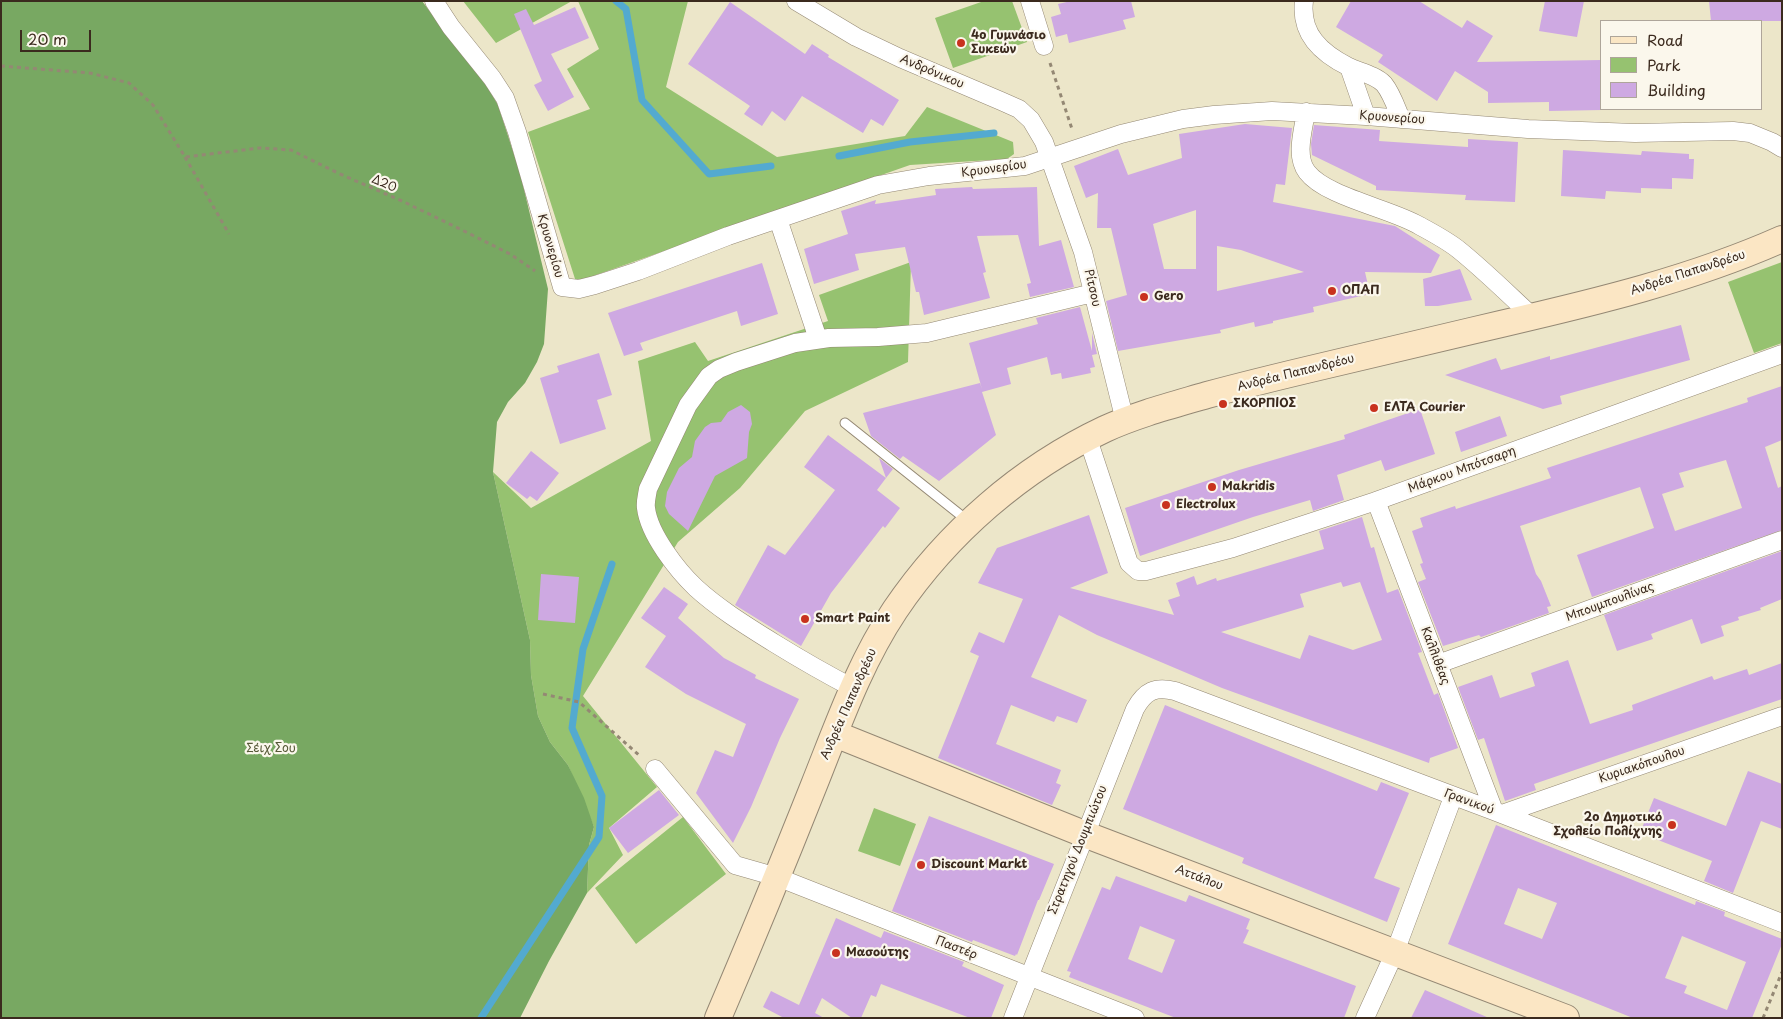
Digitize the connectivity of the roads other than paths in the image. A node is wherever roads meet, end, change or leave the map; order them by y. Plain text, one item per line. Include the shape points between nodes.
1 (434, 1) edge
2 (796, 1) edge
3 (1030, 1) edge
4 (1304, 1) edge
5 (1044, 46) road end
6 (1349, 67) junction
7 (1306, 112) junction
8 (1366, 116) junction
9 (1401, 119) junction
10 (1782, 148) edge
11 (1050, 158) junction
12 (778, 219) junction
13 (1782, 239) edge
14 (1093, 293) junction
15 (1533, 317) junction
16 (818, 339) junction
17 (1782, 354) edge
18 (1124, 421) junction
19 (845, 423) dead end
20 (1088, 439) junction
21 (1376, 501) junction
22 (970, 522) junction
23 (1782, 540) edge
24 (1438, 664) junction
25 (853, 688) junction
26 (1154, 690) joint
27 (1782, 716) edge
28 (834, 734) junction
29 (656, 769) road end
30 (1453, 796) junction
31 (1498, 812) junction
32 (1084, 834) junction
33 (777, 877) junction
34 (1782, 923) edge
35 (1395, 952) junction
36 (1029, 976) junction
37 (718, 1018) edge
38 (1013, 1018) edge
39 (1134, 1018) edge
40 (1365, 1018) edge
41 (1566, 1018) edge

1 - 12 street, Κρυονερίου via 505,98 562,287 579,289 595,285
2 - 11 street, Ανδρόνικου via 835,26 900,58 1019,109 1038,130
3 - 5 street
4 - 6 street via 1303,18 1311,36 1325,51
6 - 8 street
6 - 9 street via 1383,84
7 - 8 street, Κρυονερίου
7 - 11 street, Κρυονερίου via 1247,112 1183,119 1121,134
7 - 15 street via 1301,157 1310,175 1341,194 1418,224 1458,249
8 - 9 street, Κρυονερίου
9 - 10 street, Κρυονερίου via 1528,129 1742,132
11 - 12 street, Κρυονερίου via 1025,166 878,185
11 - 14 street, Ρίτσου via 1083,252
12 - 16 street
13 - 15 main road, Ανδρέα Παπανδρέου via 1671,281
14 - 16 street via 927,333
14 - 18 street, Ρίτσου
15 - 18 main road, Ανδρέα Παπανδρέου via 1258,381
16 - 25 street via 736,362 709,376 688,405 648,490 646,507 651,526 661,544 697,589 752,630
17 - 21 street, Μάρκου Μπότσαρη
18 - 20 main road, Ανδρέα Παπανδρέου
19 - 22 lane
20 - 21 street, Μάρκου Μπότσαρη via 1129,563 1138,571 1225,551
20 - 22 main road, Ανδρέα Παπανδρέου via 1020,481
21 - 24 street, Καλλιθέας
22 - 25 main road, Ανδρέα Παπανδρέου via 915,582 878,639
23 - 24 street, Μπουμπουλίνας
24 - 31 street, Καλλιθέας
25 - 28 main road, Ανδρέα Παπανδρέου
26 - 30 street, Γρανικού via 1175,691
26 - 32 street, Στρατηγού Δουμπιώτου via 1140,700 1135,709
27 - 31 street, Κυριακόπουλου
28 - 32 main road, Αττάλου
28 - 33 main road, Ανδρέα Παπανδρέου
29 - 33 street, Παστέρ via 736,865
30 - 31 street, Γρανικού
30 - 35 street
31 - 34 street, Γρανικού
32 - 35 main road, Αττάλου
32 - 36 street, Στρατηγού Δουμπιώτου
33 - 36 street, Παστέρ
33 - 37 main road, Ανδρέα Παπανδρέου
35 - 40 street
35 - 41 main road, Αττάλου
36 - 38 street, Στρατηγού Δουμπιώτου
36 - 39 street, Παστέρ

